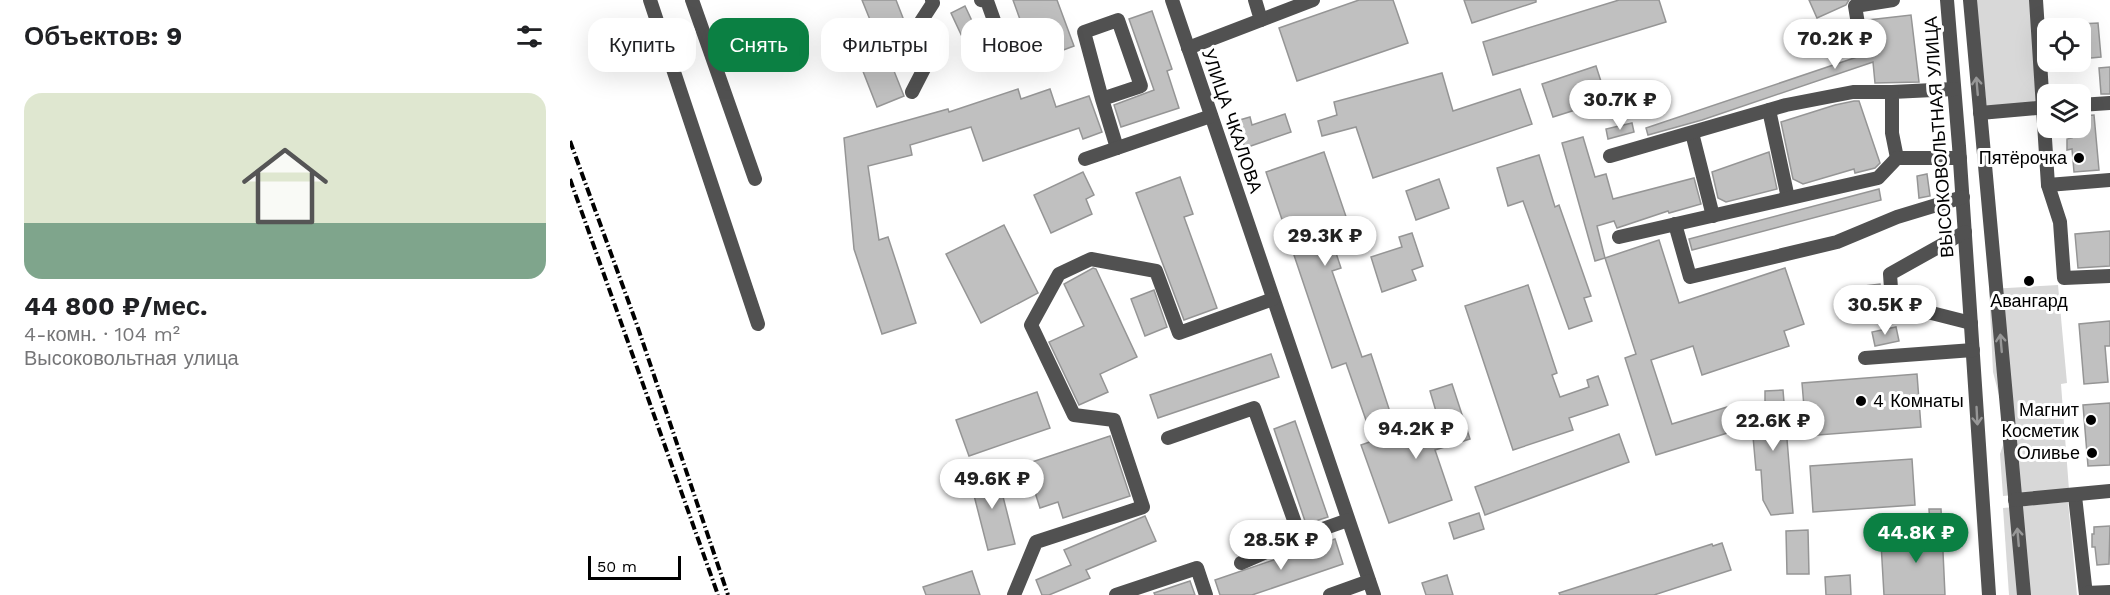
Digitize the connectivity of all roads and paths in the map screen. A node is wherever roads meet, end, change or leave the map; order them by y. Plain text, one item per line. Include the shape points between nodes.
1 (650, 0) edge
2 (692, 0) edge
3 (932, 0) edge
4 (981, 0) edge
5 (1172, 0) edge
6 (1255, 0) edge
7 (1313, 0) edge
8 (1893, 0) edge
9 (1947, 0) edge
10 (1970, 0) edge
11 (2036, 0) edge
12 (993, 18) edge
13 (1261, 20) junction
14 (1861, 42) dead end
15 (1188, 48) junction
16 (2043, 84) edge
17 (1954, 89) junction
18 (912, 92) dead end
19 (1892, 92) junction
20 (1102, 99) junction
21 (2110, 103) edge
22 (2091, 104) edge
23 (2037, 108) edge
24 (1769, 110) junction
25 (1980, 113) junction
26 (1211, 116) junction
27 (1692, 132) junction
28 (2046, 138) edge
29 (1117, 148) junction
30 (1960, 152) junction
31 (1610, 156) dead end
32 (1897, 158) junction
33 (1085, 159) dead end
34 (755, 179) dead end
35 (2110, 180) edge
36 (2048, 185) junction
37 (1963, 197) junction
38 (1788, 198) junction
39 (1713, 216) junction
40 (1676, 224) junction
41 (1965, 232) junction
42 (1619, 237) dead end
43 (2110, 276) edge
44 (1273, 299) junction
45 (1971, 323) junction
46 (758, 324) dead end
47 (1973, 350) junction
48 (1865, 358) dead end
49 (1168, 438) dead end
50 (2110, 491) edge
51 (2075, 496) junction
52 (2015, 500) junction
53 (1348, 520) junction
54 (1300, 537) junction
55 (1241, 563) dead end
56 (1369, 581) junction
57 (2110, 591) edge
58 (2086, 594) edge
59 (1014, 595) edge
60 (1116, 595) edge
61 (1206, 595) edge
62 (1330, 595) edge
63 (1374, 595) edge
64 (1989, 595) edge
65 (2024, 595) edge

1 - 46 street
2 - 34 street
3 - 18 street via 920,23 930,57
4 - 12 street via 987,2
5 - 15 street, УЛИЦА ЧКАЛОВА
6 - 13 street
7 - 13 street
8 - 14 street via 1855,6
9 - 17 street, ВЫСОКОВОЛЬТНАЯ УЛИЦА
25 -> 10 street
11 - 16 street
13 - 15 street
15 - 26 street, УЛИЦА ЧКАЛОВА
17 - 19 street
17 - 30 street, ВЫСОКОВОЛЬТНАЯ УЛИЦА
19 - 24 street via 1853,92
19 - 32 street via 1892,133
20 - 20 street via 1084,32 1118,20 1141,86
20 - 29 street
21 - 22 street
23 - 25 street
24 - 27 street
24 - 38 street
52 -> 25 street
26 - 29 street
26 - 44 street, УЛИЦА ЧКАЛОВА
27 - 31 street
27 - 39 street
28 - 36 street
29 - 33 street
30 - 32 street
30 - 37 street, ВЫСОКОВОЛЬТНАЯ УЛИЦА
32 - 38 street via 1878,178
35 - 36 street
36 - 43 street via 2060,222 2064,278
37 - 40 street via 1897,217 1837,243 1690,277
37 - 41 street, ВЫСОКОВОЛЬТНАЯ УЛИЦА
38 - 39 street
39 - 40 street
40 - 42 street
41 - 45 street, ВЫСОКОВОЛЬТНАЯ УЛИЦА
41 - 45 street via 1890,274 1891,293 1892,303
44 - 53 street, УЛИЦА ЧКАЛОВА
44 - 59 street via 1179,333 1156,271 1091,259 1059,274 1031,325 1074,415 1114,420 1143,507 1036,542
45 - 47 street, ВЫСОКОВОЛЬТНАЯ УЛИЦА
47 - 48 street
47 -> 64 street, ВЫСОКОВОЛЬТНАЯ УЛИЦА
49 - 54 street via 1254,408
50 - 51 street
51 - 52 street
51 - 58 street
65 -> 52 street
53 - 54 street
53 - 56 street, УЛИЦА ЧКАЛОВА
54 - 55 street
56 - 62 street
56 - 63 street, УЛИЦА ЧКАЛОВА
57 - 58 street
60 - 61 street via 1197,568

